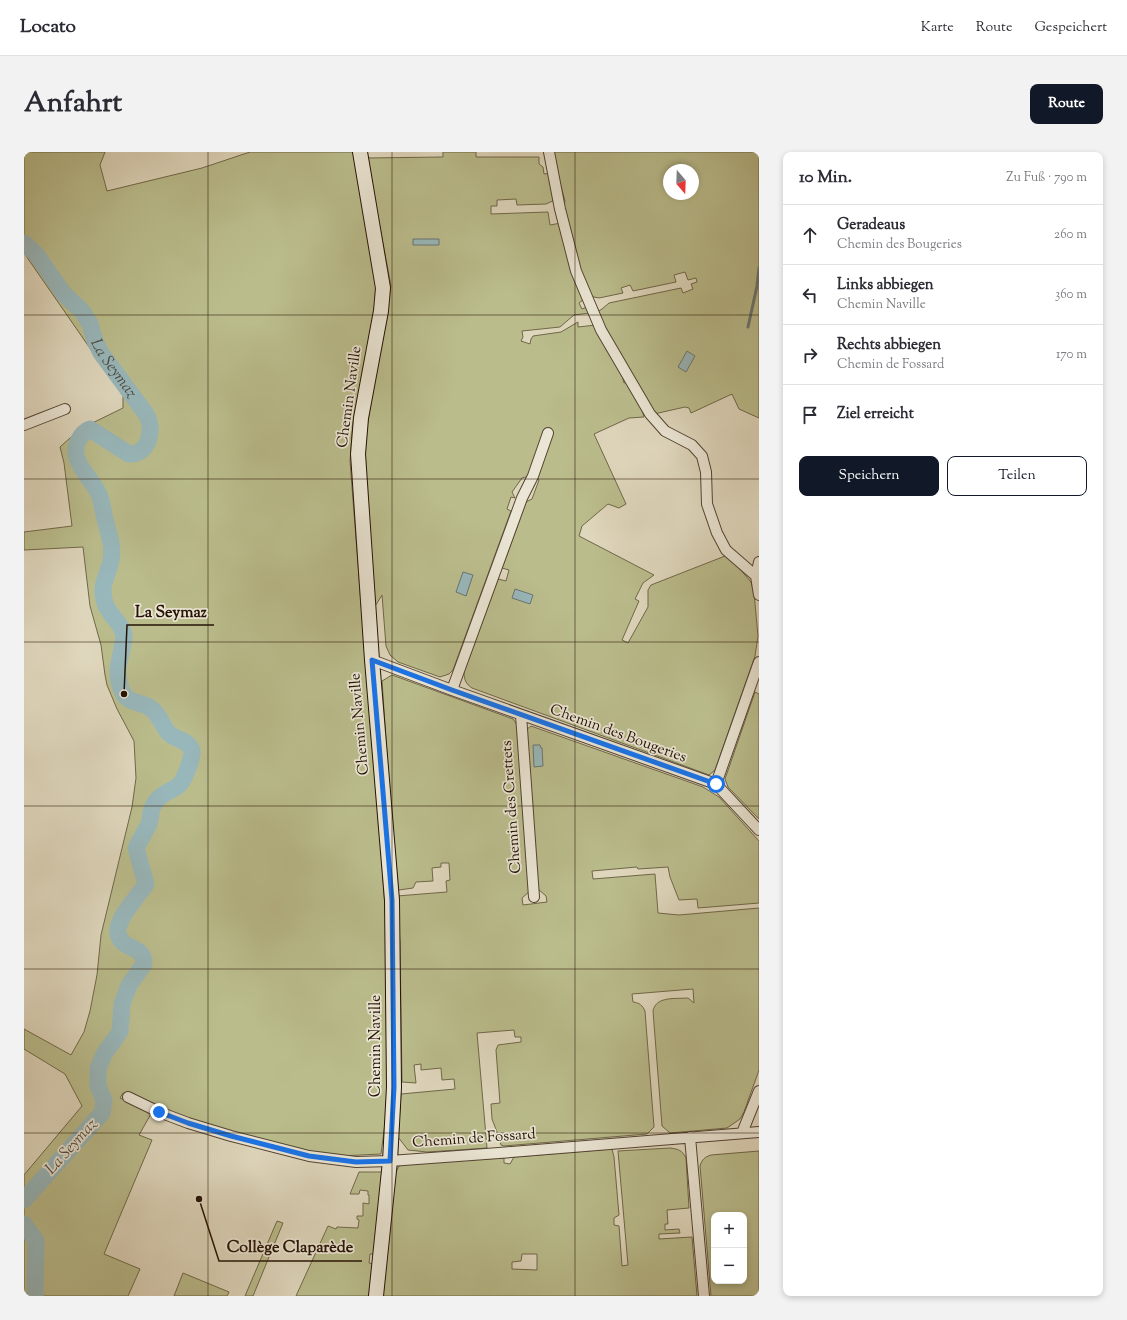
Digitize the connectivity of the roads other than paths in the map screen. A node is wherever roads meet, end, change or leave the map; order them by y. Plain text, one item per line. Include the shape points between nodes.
1 (360, 152) edge
2 (549, 152) edge
3 (65, 409) dead end
4 (24, 425) edge
5 (548, 433) dead end
6 (759, 562) edge
7 (756, 576) junction
8 (759, 595) edge
9 (372, 660) junction
10 (759, 662) edge
11 (452, 690) junction
12 (521, 715) junction
13 (716, 784) junction
14 (759, 830) edge
15 (534, 897) dead end
16 (759, 1091) edge
17 (128, 1097) dead end
18 (759, 1132) edge
19 (742, 1133) junction
20 (690, 1137) junction
21 (390, 1161) junction
22 (376, 1296) edge
23 (704, 1296) edge

1 - 9 street, Chemin Naville via 383,288 361,418 358,454
2 - 7 street via 576,271 601,330 650,414 665,431 692,445 702,456 706,472 707,504 718,533 726,550
3 - 4 street
5 - 11 street
6 - 7 street
7 - 8 street
9 - 11 street, Chemin des Bougeries
9 - 21 street, Chemin Naville via 392,900 394,1087
10 - 13 street
11 - 12 street, Chemin des Bougeries
12 - 13 street, Chemin des Bougeries
12 - 15 street, Chemin des Crettets
13 - 14 street, Chemin des Bougeries
16 - 19 street
17 - 21 street, Chemin de Fossard via 188,1123 302,1154 356,1162
18 - 19 street, Chemin de Fossard
19 - 20 street, Chemin de Fossard
20 - 21 street, Chemin de Fossard
20 - 23 street
21 - 22 street, Chemin Naville

